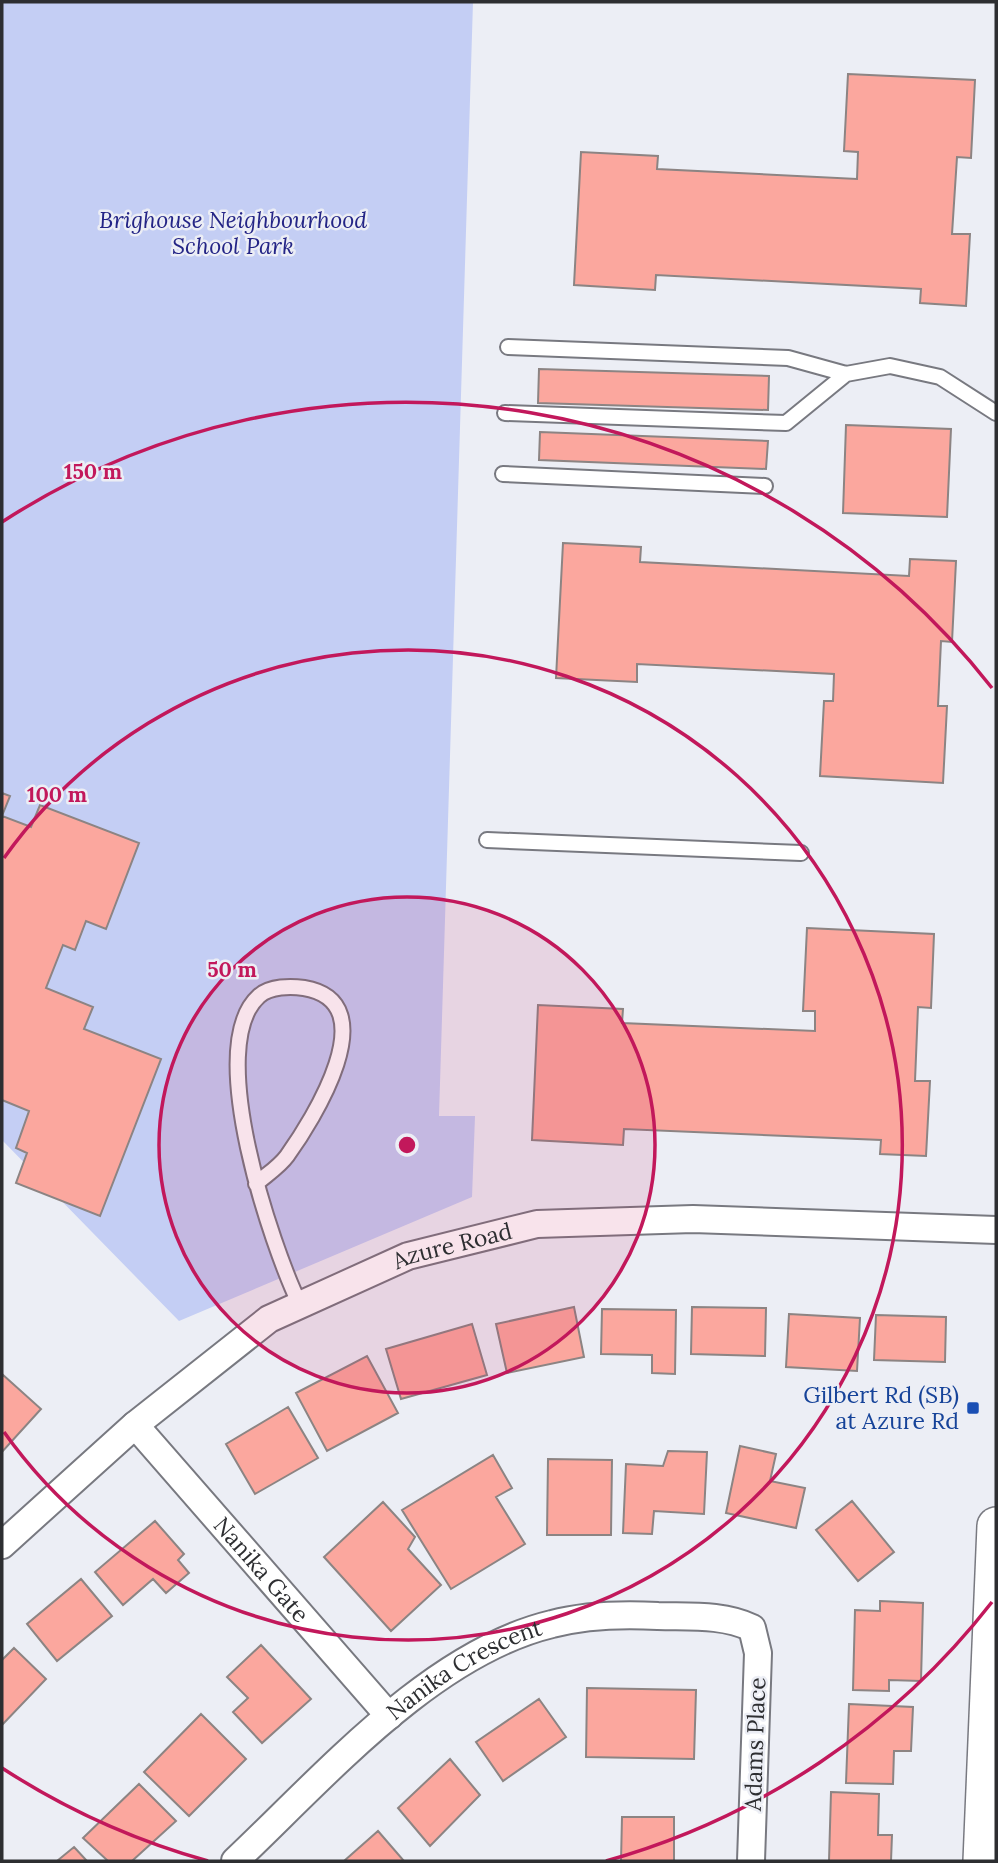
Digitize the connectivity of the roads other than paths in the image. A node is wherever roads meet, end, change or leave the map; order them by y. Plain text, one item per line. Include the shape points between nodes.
1 (508, 347) dead end
2 (846, 374) junction
3 (505, 413) dead end
4 (996, 413) edge
5 (503, 474) dead end
6 (765, 486) dead end
7 (487, 840) dead end
8 (801, 853) dead end
9 (256, 1184) junction
10 (996, 1230) edge
11 (300, 1305) junction
12 (135, 1425) junction
13 (996, 1526) edge
14 (2, 1545) edge
15 (752, 1628) joint
16 (389, 1716) junction
17 (235, 1861) edge
18 (751, 1861) edge
19 (982, 1861) edge

1 - 2 lane via 788,358
2 - 3 lane via 786,423
2 - 4 lane via 890,366 940,377
5 - 6 lane
7 - 8 lane
9 - 9 lane via 286,1158 326,1092 342,1051 343,1023 331,1000 308,989 285,986 260,995 244,1016 238,1091
9 - 11 lane via 281,1267
10 - 11 street, Azure Road via 693,1219 537,1224 408,1256
11 - 12 street, Azure Road via 269,1319
12 - 14 street, Azure Road
12 - 16 street, Nanika Gate
13 - 19 main road
15 - 16 street, Nanika Crescent via 728,1619 626,1614 550,1624 506,1639 456,1666
15 - 18 street, Adams Place via 758,1653
16 - 17 street, Nanika Crescent

